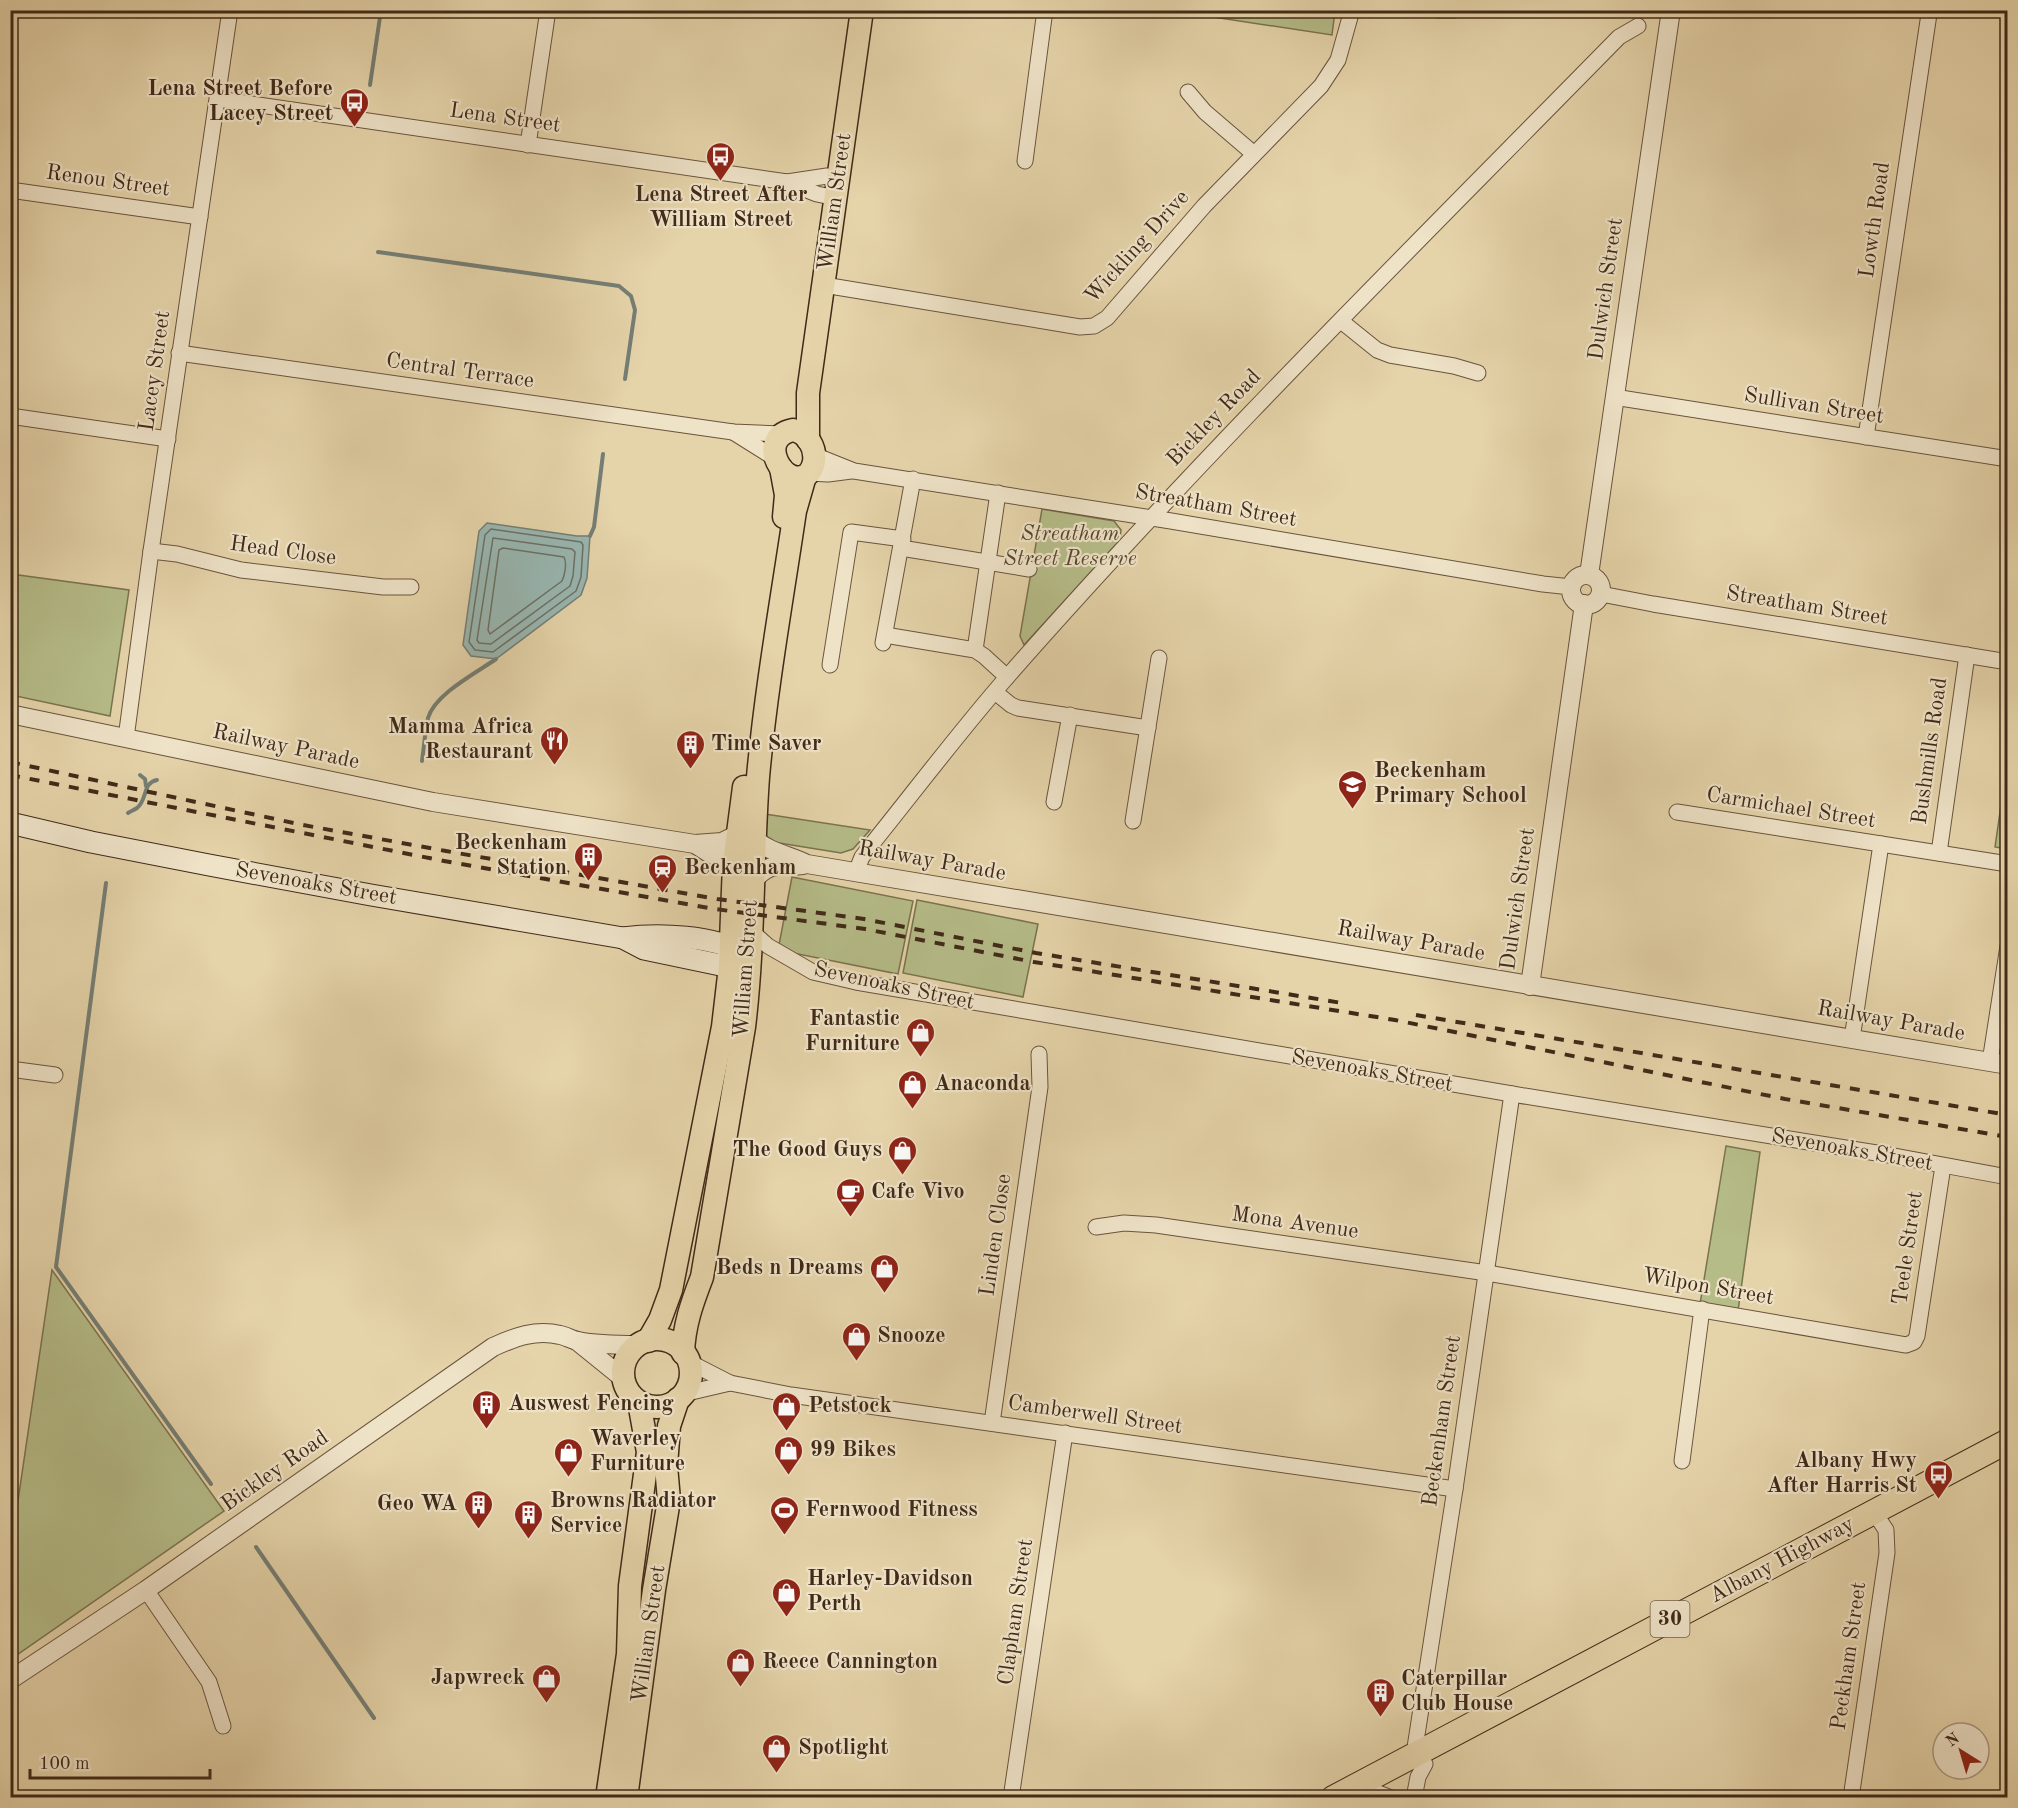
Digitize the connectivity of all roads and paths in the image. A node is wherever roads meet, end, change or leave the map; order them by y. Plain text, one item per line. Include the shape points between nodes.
1 (230, 10) edge
2 (548, 10) edge
3 (862, 10) edge
4 (1045, 10) edge
5 (1352, 10) edge
6 (1437, 10) edge
7 (1455, 10) edge
8 (1671, 10) edge
9 (1931, 10) edge
10 (1638, 26) dead end
11 (1188, 92) dead end
12 (218, 99) junction
13 (528, 145) junction
14 (1254, 154) junction
15 (1025, 161) dead end
16 (838, 188) junction
17 (10, 190) edge
18 (200, 217) junction
19 (824, 285) junction
20 (1341, 321) junction
21 (179, 352) junction
22 (1479, 373) dead end
23 (808, 393) junction
24 (1614, 397) junction
25 (10, 416) edge
26 (733, 432) junction
27 (784, 433) junction
28 (1866, 437) junction
29 (168, 439) junction
30 (2007, 459) edge
31 (809, 461) junction
32 (778, 463) junction
33 (914, 479) junction
34 (998, 493) junction
35 (1151, 518) junction
36 (902, 544) junction
37 (151, 551) junction
38 (989, 562) junction
39 (1029, 569) dead end
40 (1589, 575) junction
41 (411, 587) dead end
42 (1571, 587) junction
43 (1600, 594) junction
44 (1584, 604) junction
45 (975, 650) junction
46 (1966, 655) junction
47 (1159, 658) dead end
48 (2007, 662) edge
49 (830, 665) dead end
50 (1007, 677) junction
51 (995, 692) junction
52 (10, 714) edge
53 (1070, 716) junction
54 (1148, 728) junction
55 (126, 738) junction
56 (1054, 802) dead end
57 (1677, 812) dead end
58 (1133, 821) dead end
59 (10, 823) edge
60 (746, 837) junction
61 (696, 844) junction
62 (1881, 844) junction
63 (1939, 853) junction
64 (734, 864) junction
65 (807, 864) junction
66 (2007, 864) edge
67 (856, 872) junction
68 (752, 882) junction
69 (750, 930) junction
70 (2007, 946) edge
71 (740, 957) junction
72 (2005, 975) edge
73 (1530, 986) junction
74 (1852, 1039) junction
75 (1039, 1054) dead end
76 (1999, 1064) edge
77 (10, 1069) edge
78 (55, 1075) dead end
79 (1512, 1094) junction
80 (1943, 1166) junction
81 (2007, 1177) edge
82 (1096, 1227) dead end
83 (1487, 1274) junction
84 (1702, 1309) junction
85 (1917, 1336) joint
86 (577, 1341) junction
87 (643, 1343) junction
88 (686, 1357) junction
89 (624, 1379) junction
90 (730, 1383) junction
91 (681, 1397) junction
92 (639, 1402) junction
93 (992, 1423) junction
94 (1065, 1433) junction
95 (2007, 1441) edge
96 (2007, 1457) edge
97 (1682, 1461) dead end
98 (1455, 1489) junction
99 (1880, 1521) junction
100 (146, 1590) junction
101 (10, 1680) edge
102 (223, 1726) dead end
103 (1420, 1759) junction
104 (1375, 1795) edge
105 (608, 1797) edge
106 (626, 1797) edge
107 (1011, 1797) edge
108 (1333, 1797) edge
109 (1414, 1797) edge
110 (1851, 1797) edge

1 - 12 street, Lacey Street
2 - 13 street
3 - 16 main road, William Street
4 - 15 street
5 - 14 street, Wickling Drive via 1338,60 1321,86
6 - 7 street
8 - 24 street, Dulwich Street
9 - 28 street, Lowth Road
10 - 20 street, Bickley Road via 1618,37
11 - 14 street
12 - 13 street, Lena Street
12 - 18 street, Lacey Street
13 - 16 street, Lena Street via 787,182 817,194
14 - 19 street, Wickling Drive via 1107,318 1094,326 1080,327
16 - 19 main road, William Street
17 - 18 street, Renou Street
18 - 21 street, Lacey Street
19 - 23 main road, William Street
20 - 22 street via 1377,350 1390,355
20 - 35 street, Bickley Road
21 - 26 street, Central Terrace
21 - 29 street, Lacey Street
23 - 27 main road, William Street
23 - 31 main road, William Street
24 - 28 street, Sullivan Street
24 - 40 street, Dulwich Street
25 - 29 street
26 - 27 street, Central Terrace
26 - 32 street, Central Terrace
27 - 31 main road via 798,431
27 - 32 main road, William Street via 774,450
28 - 30 street, Sullivan Street
29 - 37 street, Lacey Street
31 - 32 main road via 799,478 792,477
31 - 33 street, Streatham Street
31 - 60 main road, William Street via 795,511
32 - 60 main road, William Street via 786,507
33 - 34 street, Streatham Street
33 - 36 street
34 - 35 street, Streatham Street
34 - 38 street
35 - 42 street, Streatham Street
35 - 50 street, Bickley Road
36 - 38 street
36 - 45 street via 884,639
36 - 49 street via 852,532
37 - 41 street, Head Close via 247,571
37 - 55 street, Lacey Street
38 - 39 street
38 - 45 street
40 - 42 street via 1579,576
40 - 43 street via 1598,580
42 - 44 street via 1576,602
43 - 44 street via 1592,603
43 - 46 street, Streatham Street
44 - 73 street, Dulwich Street
45 - 50 street
46 - 48 street, Streatham Street
46 - 63 street, Bushmills Road
47 - 54 street
50 - 51 street, Bickley Road
51 - 53 street via 1018,708
51 - 67 street, Bickley Road via 868,849
52 - 55 street, Railway Parade
53 - 54 street
53 - 56 street
54 - 58 street
55 - 61 street, Railway Parade via 433,802
57 - 62 street, Carmichael Street
59 - 71 main road, Sevenoaks Street via 209,865 623,938 649,934 701,940
60 - 61 street, Railway Parade
60 - 64 main road, William Street
60 - 65 street, Railway Parade
60 - 68 main road, William Street
61 - 64 street, Railway Parade
62 - 63 street
62 - 74 street, Carmichael Street
63 - 66 street
64 - 71 main road, William Street
65 - 67 street, Railway Parade
65 - 68 street, Railway Parade via 770,866
67 - 73 street, Railway Parade
68 - 69 main road, William Street
69 - 71 main road, William Street
69 - 79 street, Sevenoaks Street via 763,943 813,972 856,982
70 - 72 street
71 - 87 main road, William Street via 671,1290 660,1320
71 - 88 main road, William Street via 744,1027 702,1277 686,1325
72 - 76 street
73 - 74 street, Railway Parade
74 - 76 street, Railway Parade
75 - 93 street, Linden Close via 1040,1087
77 - 78 street
79 - 80 street, Sevenoaks Street
79 - 83 street, Beckenham Street
80 - 81 street, Sevenoaks Street
80 - 85 street, Teele Street
82 - 83 street, Mona Avenue via 1124,1223 1156,1225
83 - 84 street, Wilpon Street
83 - 98 street, Beckenham Street
84 - 85 street, Wilpon Street via 1906,1345
84 - 97 street
86 - 87 street, Bickley Road
86 - 89 street, Bickley Road
86 - 100 street, Bickley Road via 539,1333 516,1336 493,1347
87 - 88 main road via 659,1339 670,1342
87 - 89 main road via 630,1352 622,1372
88 - 90 street, Camberwell Street
88 - 91 main road via 689,1383
89 - 92 main road via 629,1393
90 - 91 street, Camberwell Street
90 - 93 street, Camberwell Street
91 - 92 main road via 657,1407
91 - 106 main road, William Street via 669,1426 669,1500
92 - 105 main road, William Street via 648,1452 630,1586 628,1654
93 - 94 street, Camberwell Street
94 - 98 street, Camberwell Street
94 - 107 street, Clapham Street
95 - 103 highway, Albany Highway / 30
96 - 99 highway, Albany Highway / 30
98 - 103 street, Beckenham Street
99 - 103 highway, Albany Highway / 30
99 - 110 street, Peckham Street via 1886,1530 1887,1553
100 - 101 street, Bickley Road
100 - 102 street via 208,1682
103 - 104 highway, Albany Highway / 30
103 - 108 highway, Albany Highway / 30
103 - 109 street, Beckenham Street

